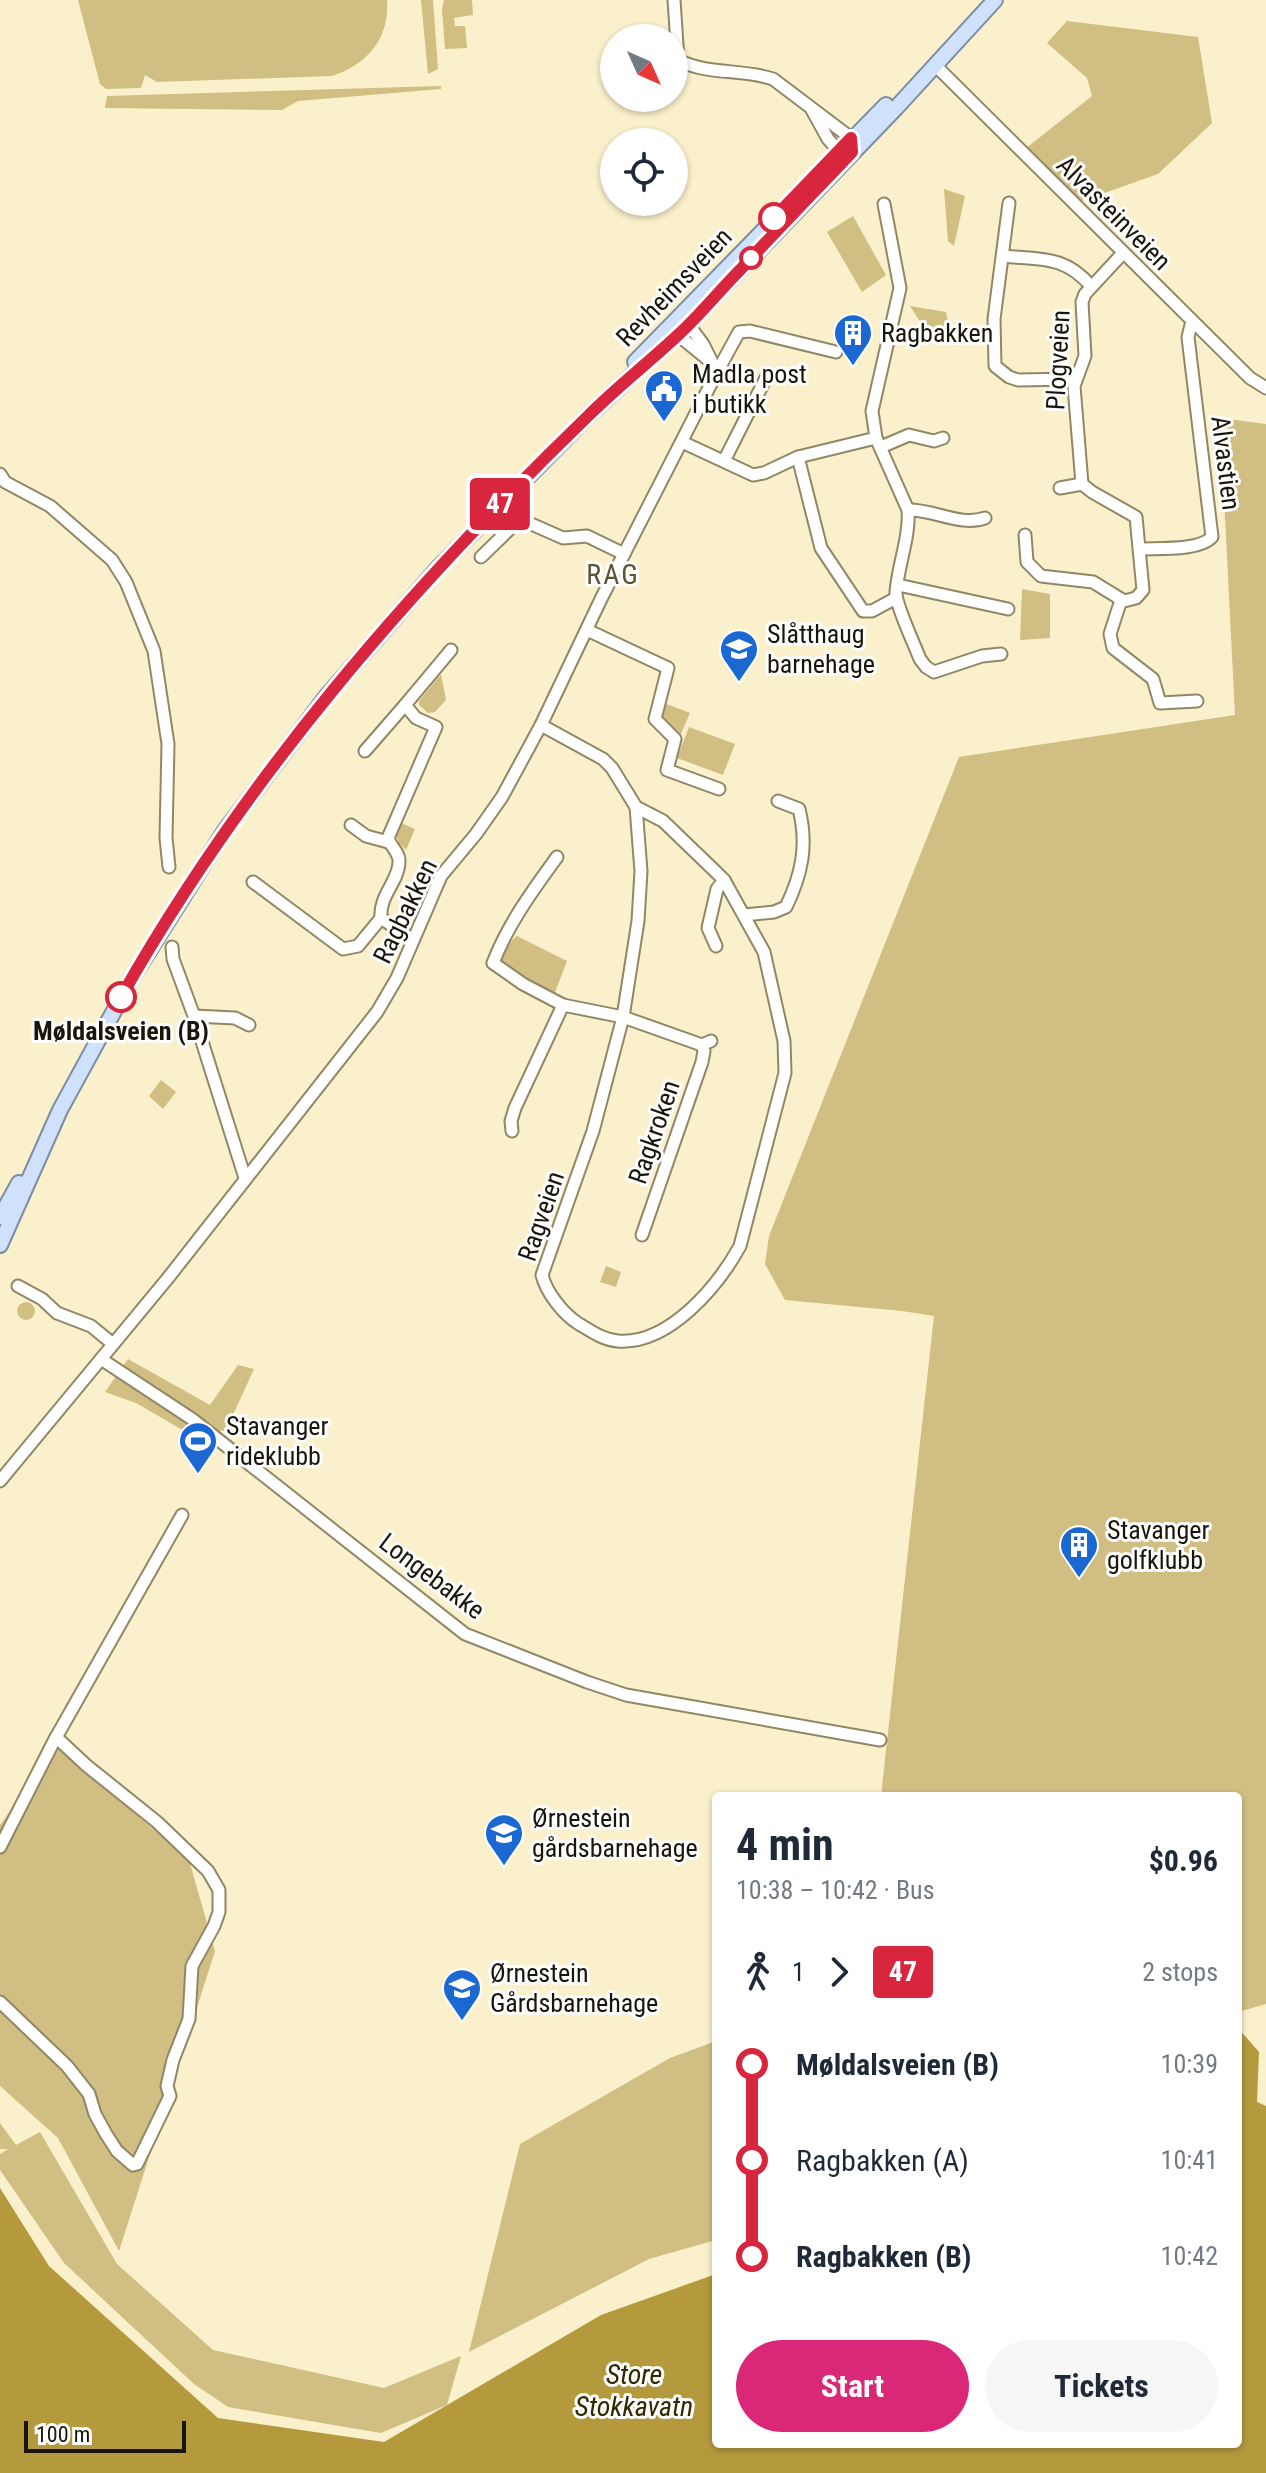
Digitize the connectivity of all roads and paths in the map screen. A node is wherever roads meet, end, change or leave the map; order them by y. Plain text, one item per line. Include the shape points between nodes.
1 (674, 0) edge
2 (995, 0) edge
3 (935, 65) junction
4 (812, 110) junction
5 (847, 147) junction
6 (1009, 203) dead end
7 (884, 204) dead end
8 (1123, 253) junction
9 (1003, 256) junction
10 (1091, 286) junction
11 (1192, 321) junction
12 (680, 327) junction
13 (836, 352) dead end
14 (714, 367) junction
15 (767, 376) dead end
16 (1076, 379) junction
17 (1266, 388) edge
18 (943, 438) dead end
19 (682, 442) junction
20 (879, 442) junction
21 (798, 457) junction
22 (724, 461) junction
23 (0, 474) edge
24 (1082, 484) junction
25 (1060, 488) dead end
26 (908, 510) junction
27 (985, 518) dead end
28 (1025, 535) dead end
29 (1140, 549) junction
30 (624, 554) junction
31 (481, 557) dead end
32 (898, 585) junction
33 (896, 598) junction
34 (1121, 600) junction
35 (1008, 609) dead end
36 (587, 630) junction
37 (451, 650) dead end
38 (1001, 654) dead end
39 (1197, 701) dead end
40 (405, 705) junction
41 (541, 725) junction
42 (365, 751) dead end
43 (719, 789) dead end
44 (778, 801) dead end
45 (636, 807) junction
46 (351, 825) dead end
47 (388, 842) junction
48 (557, 857) dead end
49 (169, 867) dead end
50 (724, 880) junction
51 (253, 882) dead end
52 (744, 915) junction
53 (381, 918) junction
54 (413, 940) junction
55 (716, 946) dead end
56 (172, 947) dead end
57 (563, 1005) junction
58 (194, 1016) junction
59 (623, 1017) junction
60 (249, 1025) dead end
61 (512, 1131) dead end
62 (44, 1141) junction
63 (245, 1178) junction
64 (0, 1217) edge
65 (642, 1235) dead end
66 (0, 1245) edge
67 (18, 1286) dead end
68 (113, 1344) junction
69 (101, 1359) junction
70 (0, 1481) edge
71 (182, 1515) dead end
72 (56, 1737) junction
73 (880, 1740) dead end
74 (0, 1847) edge
75 (0, 2002) edge

1 - 4 street via 678,60 698,70 773,79
2 - 3 main road, Revheimsveien
3 - 5 main road, Revheimsveien via 890,101
3 - 8 street, Alvasteinveien
4 - 5 street
4 - 5 street via 828,139
5 - 12 main road, Revheimsveien
6 - 9 street
7 - 20 street via 900,288 872,411
8 - 10 street, Plogveien
8 - 11 street, Alvasteinveien
9 - 10 street via 1064,263
9 - 16 street via 993,337 995,366 1018,380
10 - 16 street, Plogveien via 1082,302 1085,356
11 - 17 street, Alvasteinveien
11 - 29 street, Alvastien via 1188,337 1212,537 1195,546
12 - 14 street
12 - 62 main road, Revheimsveien via 408,600 271,767 166,921
13 - 14 street, Ragbakken via 739,332
14 - 19 street, Ragbakken
15 - 22 street
16 - 24 street, Plogveien
18 - 20 street via 909,435
19 - 22 street
19 - 30 street, Ragbakken
20 - 21 street
20 - 26 street
21 - 22 street via 753,475
21 - 33 street via 821,548 846,587 863,611
23 - 49 street via 5,482 50,506 112,560 126,582 154,651 168,744
24 - 25 street
24 - 29 street via 1136,517
26 - 27 street via 971,522
26 - 32 street
28 - 34 street via 1027,562 1037,574 1093,582
29 - 34 street via 1143,590 1132,600
30 - 31 street via 587,536 563,538 520,519
30 - 36 street, Ragbakken
32 - 33 street
32 - 35 street
33 - 38 street via 920,659 934,672
34 - 39 street via 1110,634 1115,652 1153,679 1160,703
36 - 41 street, Ragbakken
36 - 43 street via 668,668 655,719 675,739 667,770
37 - 40 street
40 - 42 street
40 - 47 street via 416,718 436,727
41 - 45 street, Ragveien via 603,759
41 - 54 street, Ragbakken via 502,797 441,876
44 - 52 street via 799,809 803,865 786,907
45 - 50 street, Ragveien via 663,821
45 - 59 street, Ragveien via 638,921
46 - 47 street
47 - 53 street via 399,860 380,907
48 - 57 street, Ragkroken via 522,905 493,963
50 - 52 street, Ragveien
50 - 55 street via 708,928
51 - 53 street via 343,949 358,946
52 - 59 street, Ragveien via 764,952 785,1059 740,1246 694,1307 651,1336 619,1341 573,1320 542,1275 593,1131
53 - 54 street
54 - 63 street, Ragbakken via 377,1012
56 - 58 street
57 - 59 street, Ragkroken
57 - 61 street via 515,1108
58 - 60 street via 235,1018
58 - 63 street
59 - 65 street, Ragkroken via 706,1043
62 - 64 main road, Revheimsveien
62 - 66 main road, Revheimsveien
63 - 68 street, Ragbakken
67 - 68 street
68 - 69 street, Ragbakken
69 - 70 street, Ragbakken
69 - 73 street, Longebakke via 192,1419 465,1634 626,1695
71 - 72 street
72 - 74 street
72 - 75 street via 157,1822 208,1871 219,1890 219,1912 192,1966 189,2019 173,2060 170,2096 137,2164 117,2151 89,2094 67,2066

